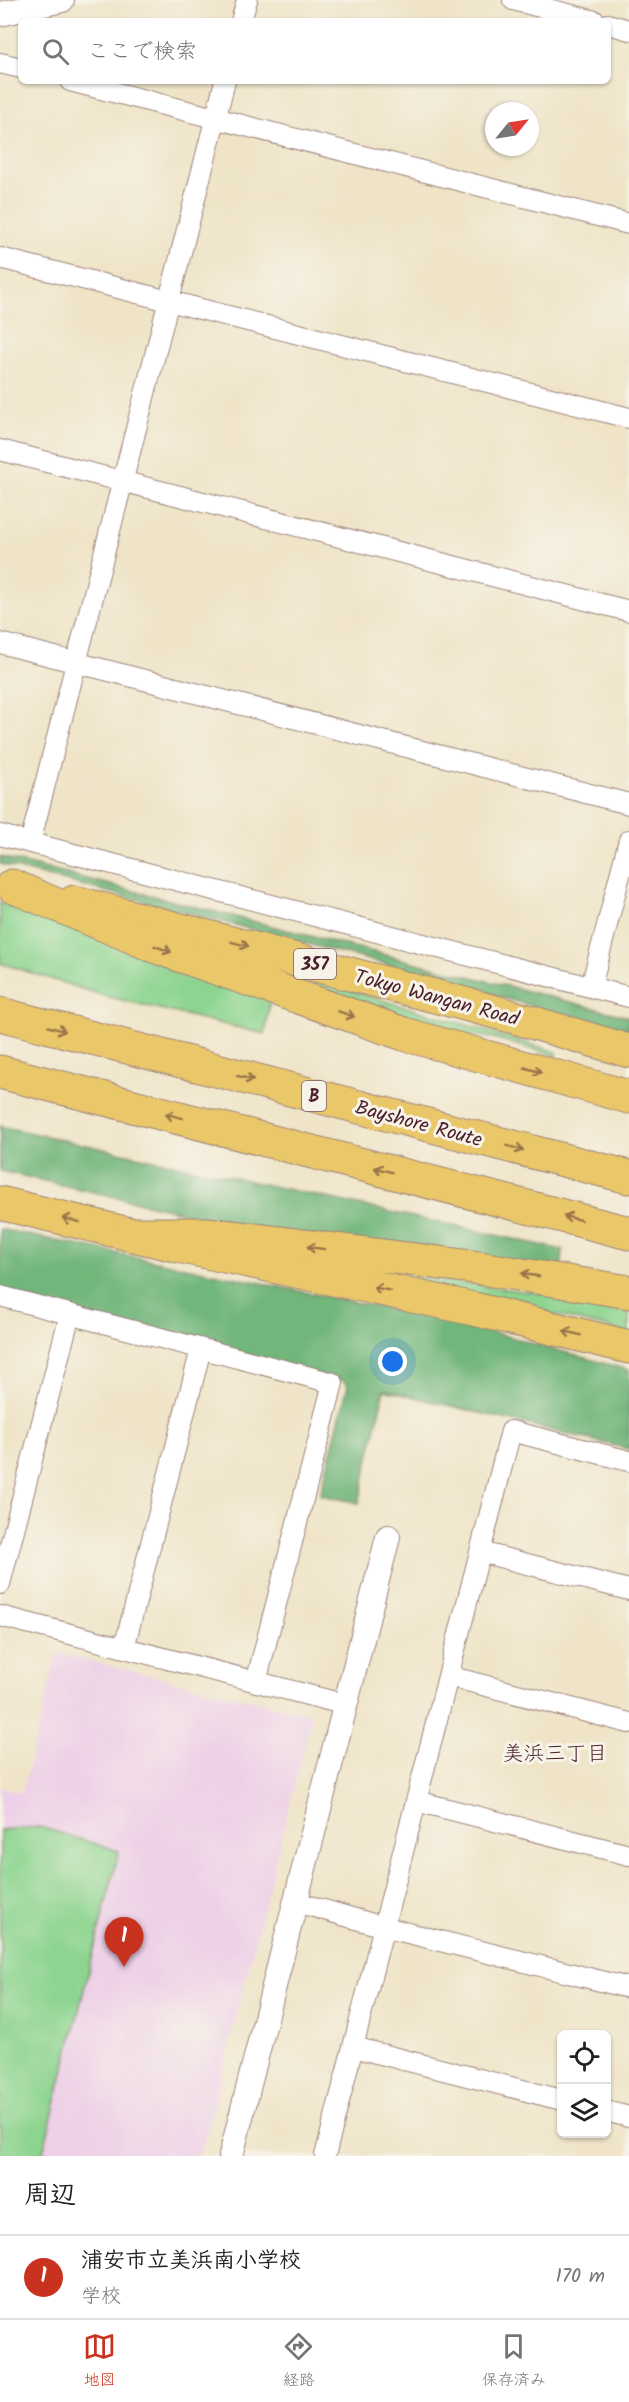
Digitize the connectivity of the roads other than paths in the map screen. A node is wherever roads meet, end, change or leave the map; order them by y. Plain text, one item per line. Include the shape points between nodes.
1 (62, 0) edge
2 (247, 0) edge
3 (513, 0) edge
4 (0, 14) edge
5 (242, 18) edge
6 (583, 18) edge
7 (611, 25) edge
8 (629, 30) edge
9 (0, 63) edge
10 (18, 67) edge
11 (82, 84) edge
12 (224, 84) edge
13 (215, 118) junction
14 (629, 225) edge
15 (0, 258) edge
16 (168, 301) junction
17 (629, 418) edge
18 (0, 450) edge
19 (122, 481) junction
20 (629, 611) edge
21 (0, 644) edge
22 (76, 663) junction
23 (629, 804) edge
24 (0, 835) edge
25 (629, 840) edge
26 (30, 843) junction
27 (6, 884) edge
28 (591, 987) junction
29 (629, 997) edge
30 (0, 1014) edge
31 (629, 1051) edge
32 (0, 1072) edge
33 (629, 1097) edge
34 (629, 1177) edge
35 (0, 1203) edge
36 (629, 1233) edge
37 (128, 1234) junction
38 (629, 1292) edge
39 (0, 1296) edge
40 (70, 1314) junction
41 (629, 1347) edge
42 (201, 1348) junction
43 (629, 1461) edge
44 (388, 1537) dead end
45 (480, 1552) junction
46 (0, 1584) edge
47 (629, 1590) edge
48 (0, 1616) edge
49 (124, 1648) junction
50 (448, 1676) junction
51 (256, 1682) junction
52 (347, 1705) junction
53 (629, 1723) edge
54 (416, 1801) junction
55 (629, 1856) edge
56 (296, 1902) junction
57 (384, 1927) junction
58 (629, 1988) edge
59 (353, 2047) junction
60 (557, 2099) edge
61 (611, 2112) edge
62 (629, 2117) edge
63 (231, 2156) edge
64 (325, 2156) edge

1 - 4 street
2 - 5 street
3 - 6 street
7 - 8 street
9 - 10 street
11 - 13 street
12 - 13 street
13 - 14 street
13 - 16 street
15 - 16 street
16 - 17 street
16 - 19 street
18 - 19 street
19 - 20 street
19 - 22 street
21 - 22 street
22 - 23 street
22 - 26 street
24 - 26 street
25 - 28 street
26 - 28 street
27 -> 31 highway, Tokyo Wangan Road / 357 via 388,983
27 -> 33 highway via 159,948 404,1034
28 - 29 street
30 -> 34 highway, Bayshore Route / B
36 -> 32 highway
37 -> 35 highway
38 -> 37 highway via 480,1268 209,1234
41 -> 37 highway
39 - 40 street
40 - 42 street
40 - 46 street
42 - 49 street
42 - 51 street via 333,1383
43 - 45 street via 511,1431
44 - 52 street
45 - 47 street
45 - 50 street
48 - 49 street
49 - 51 street
50 - 53 street
50 - 54 street
51 - 52 street
52 - 56 street
54 - 55 street
54 - 57 street
56 - 57 street
56 - 63 street
57 - 58 street
57 - 59 street
59 - 60 street
59 - 64 street
61 - 62 street

